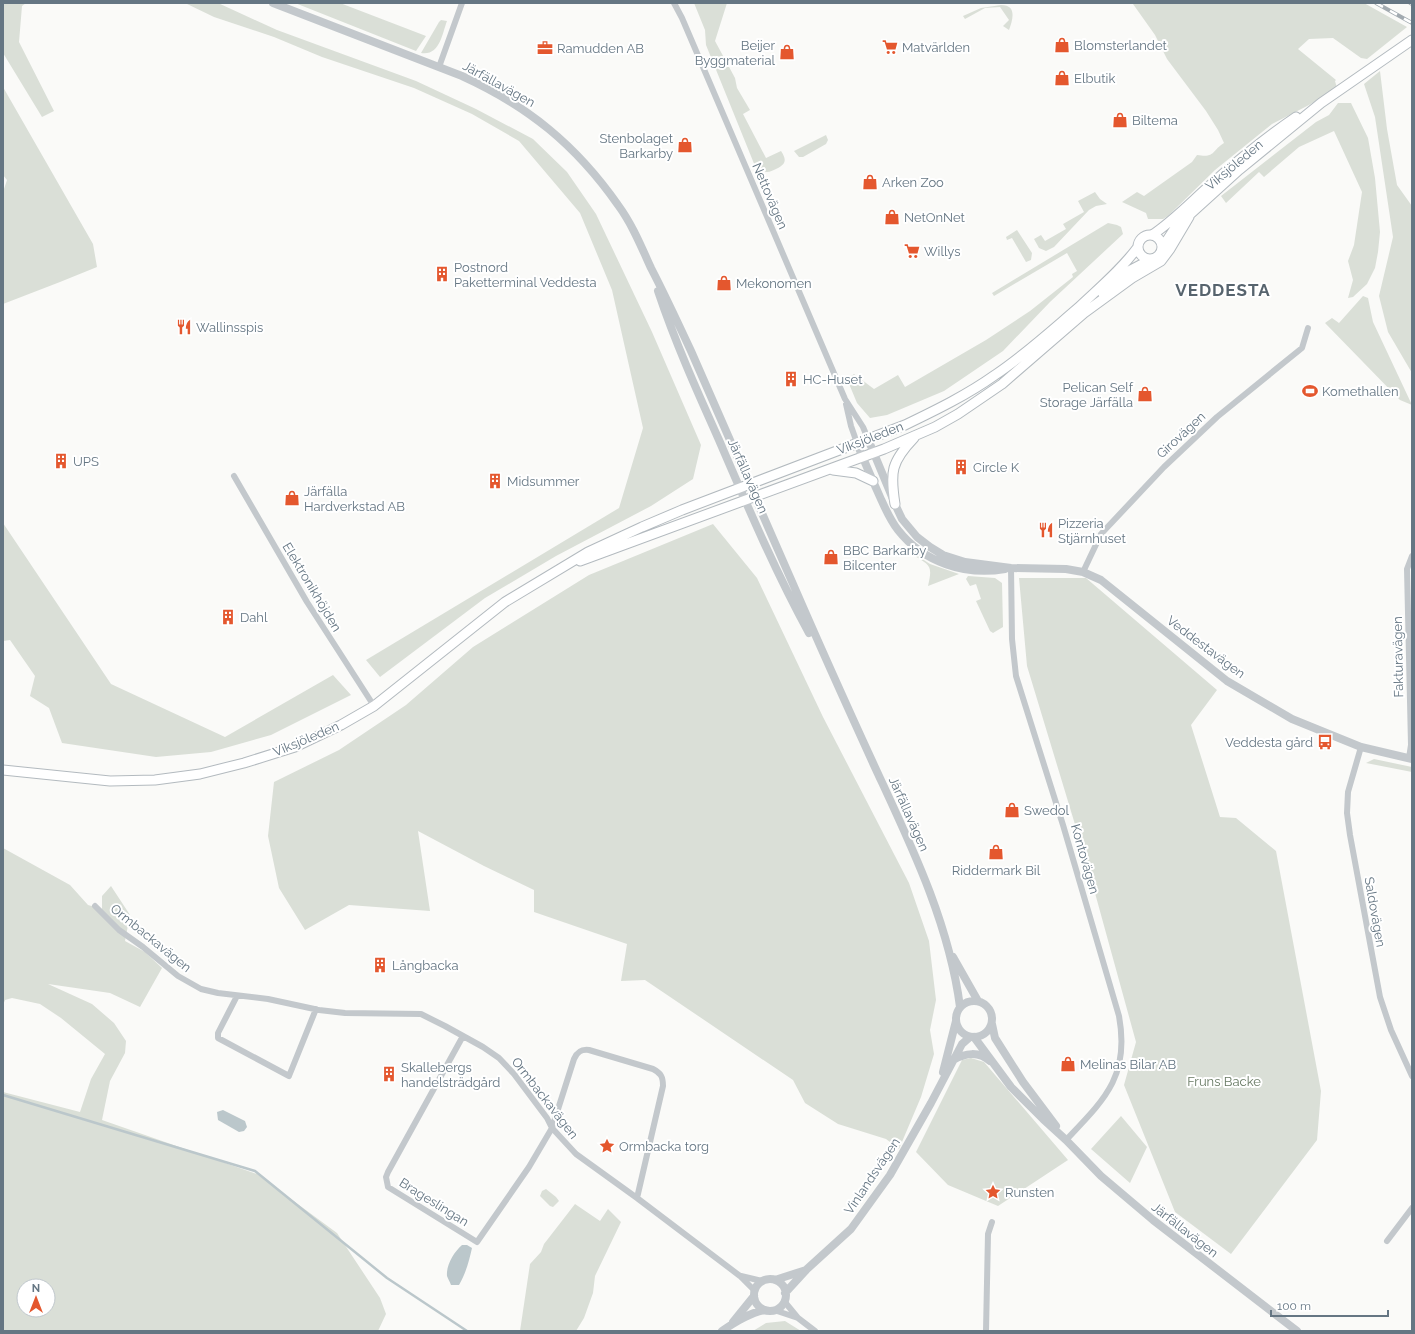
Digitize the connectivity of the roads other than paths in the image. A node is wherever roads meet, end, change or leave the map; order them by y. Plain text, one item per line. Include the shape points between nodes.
1 (273, 3) edge
2 (462, 3) edge
3 (674, 3) edge
4 (1412, 40) edge
5 (439, 67) junction
6 (1321, 103) junction
7 (1188, 217) junction
8 (1152, 234) junction
9 (1138, 247) junction
10 (1162, 248) junction
11 (1150, 260) junction
12 (650, 266) junction
13 (1084, 313) junction
14 (1308, 328) dead end
15 (845, 399) junction
16 (916, 436) junction
17 (868, 439) junction
18 (857, 443) junction
19 (874, 453) junction
20 (863, 457) junction
21 (829, 469) junction
22 (234, 476) dead end
23 (873, 481) junction
24 (750, 483) junction
25 (740, 488) junction
26 (756, 497) junction
27 (746, 501) junction
28 (894, 504) junction
29 (1412, 556) edge
30 (563, 567) junction
31 (1011, 568) junction
32 (1083, 572) junction
33 (839, 688) junction
34 (374, 706) junction
35 (1362, 747) junction
36 (1410, 758) edge
37 (3, 770) edge
38 (95, 906) dead end
39 (950, 952) junction
40 (237, 996) junction
41 (978, 1001) junction
42 (960, 1007) junction
43 (316, 1009) junction
44 (956, 1020) junction
45 (992, 1024) junction
46 (463, 1036) junction
47 (972, 1037) junction
48 (952, 1061) junction
49 (996, 1065) junction
50 (1412, 1076) edge
51 (940, 1084) junction
52 (552, 1128) junction
53 (1066, 1140) junction
54 (637, 1198) junction
55 (1412, 1208) edge
56 (992, 1222) dead end
57 (1387, 1241) dead end
58 (807, 1270) junction
59 (740, 1276) junction
60 (775, 1280) junction
61 (762, 1281) junction
62 (754, 1293) junction
63 (785, 1297) junction
64 (764, 1310) junction
65 (774, 1310) junction
66 (798, 1318) junction
67 (731, 1324) junction
68 (722, 1331) edge
69 (815, 1331) edge
70 (986, 1331) edge
71 (1297, 1331) edge

1 - 5 street, Järfällavägen
2 - 5 street
3 - 15 street, Nettovägen
4 - 6 main road, Viksjöleden
5 - 12 street, Järfällavägen via 510,100 544,124 578,155 620,207
6 - 7 main road, Viksjöleden
6 - 8 main road, Viksjöleden via 1287,123 1262,142 1228,169 1180,214
7 - 10 main road, Viksjöleden via 1175,228
7 - 13 main road, Viksjöleden via 1161,261 1132,278
8 - 9 main road via 1143,239
8 - 10 main road via 1160,238
9 - 11 main road via 1141,257
9 - 17 main road, Viksjöleden via 1111,277 1013,363 950,402 904,425
10 - 11 main road via 1159,255
11 - 13 main road, Viksjöleden via 1120,278
12 - 24 street, Järfällavägen via 673,310
12 - 25 street, Järfällavägen via 674,337
13 - 16 main road, Viksjöleden via 1002,384 958,414
14 - 32 street, Girovägen via 1302,348 1213,420 1164,466 1101,534
15 - 17 street, Nettovägen
15 - 18 street, Nettovägen
16 - 19 main road, Viksjöleden
16 - 28 main road via 902,451 894,465
17 - 18 main road, Viksjöleden
17 - 19 street, Veddestavägen
18 - 20 street, Veddestavägen
18 - 24 main road, Viksjöleden
19 - 20 main road, Viksjöleden
19 - 28 street, Veddestavägen
20 - 21 main road, Viksjöleden
20 - 23 street, Veddestavägen
21 - 23 main road via 856,473
21 - 26 main road, Viksjöleden
22 - 34 street, Elektronikhöjden via 307,602
23 - 31 street, Veddestavägen via 898,530 929,557 967,570 991,571
24 - 25 main road, Viksjöleden
24 - 26 street, Järfällavägen
25 - 27 street, Järfällavägen
25 - 30 main road, Viksjöleden via 615,539
26 - 27 main road, Viksjöleden
26 - 33 street, Järfällavägen
27 - 30 main road, Viksjöleden
27 - 33 street, Järfällavägen via 784,586
28 - 31 street, Veddestavägen via 902,519 918,538 943,555 968,563
29 - 36 street, Fakturavägen via 1406,569
30 - 34 main road, Viksjöleden via 505,602
31 - 32 street, Veddestavägen via 1066,569
31 - 53 street, Kontovägen via 1012,639 1016,676 1063,824 1122,1030 1119,1064 1114,1082 1092,1113
32 - 35 street, Veddestavägen via 1101,580 1227,681 1292,719
33 - 39 street, Järfällavägen via 929,889
34 - 37 main road, Viksjöleden via 295,747 200,774 155,780 110,781
35 - 36 street, Veddestavägen
35 - 50 street, Saldovägen via 1348,792 1350,835 1380,997 1391,1030
38 - 40 street, Ormbackavägen via 119,930 178,976 201,989
39 - 41 street, Järfällavägen
39 - 42 street, Järfällavägen
40 - 43 street, Ormbackavägen via 268,999
40 - 43 street via 218,1033 218,1038 289,1076
41 - 42 street via 968,1002
41 - 45 street via 990,1009
42 - 44 street
43 - 46 street, Ormbackavägen via 345,1013 421,1014
44 - 47 street via 961,1032
44 - 51 street, Vinlandsvägen
45 - 47 street via 987,1032 979,1037
45 - 53 street, Järfällavägen via 995,1038
46 - 52 street, Ormbackavägen via 499,1058 514,1074
46 - 52 street, Brageslingan via 388,1172 388,1187 477,1242 529,1167
47 - 48 street, Vinlandsvägen via 962,1044
47 - 49 street, Järfällavägen
48 - 49 street via 966,1054 980,1055
48 - 51 street, Vinlandsvägen
49 - 53 street, Järfällavägen via 1011,1087
51 - 58 street, Vinlandsvägen via 890,1175 851,1229
52 - 54 street, Ormbackavägen via 576,1154
52 - 54 street via 576,1053 580,1050 589,1050 653,1069 660,1074 663,1086
53 - 71 street, Järfällavägen via 1101,1176 1153,1220
54 - 59 street, Ormbackavägen
55 - 57 street
56 - 70 street via 988,1234
58 - 60 street, Vinlandsvägen
58 - 63 street, Vinlandsvägen
59 - 61 street, Ormbackavägen
59 - 62 street, Ormbackavägen
60 - 61 street
60 - 63 street via 782,1285
61 - 62 street
62 - 64 street via 757,1304
62 - 67 street
63 - 65 street
63 - 66 street
64 - 65 street
64 - 67 street via 756,1311
65 - 66 street
66 - 69 street
67 - 68 street

